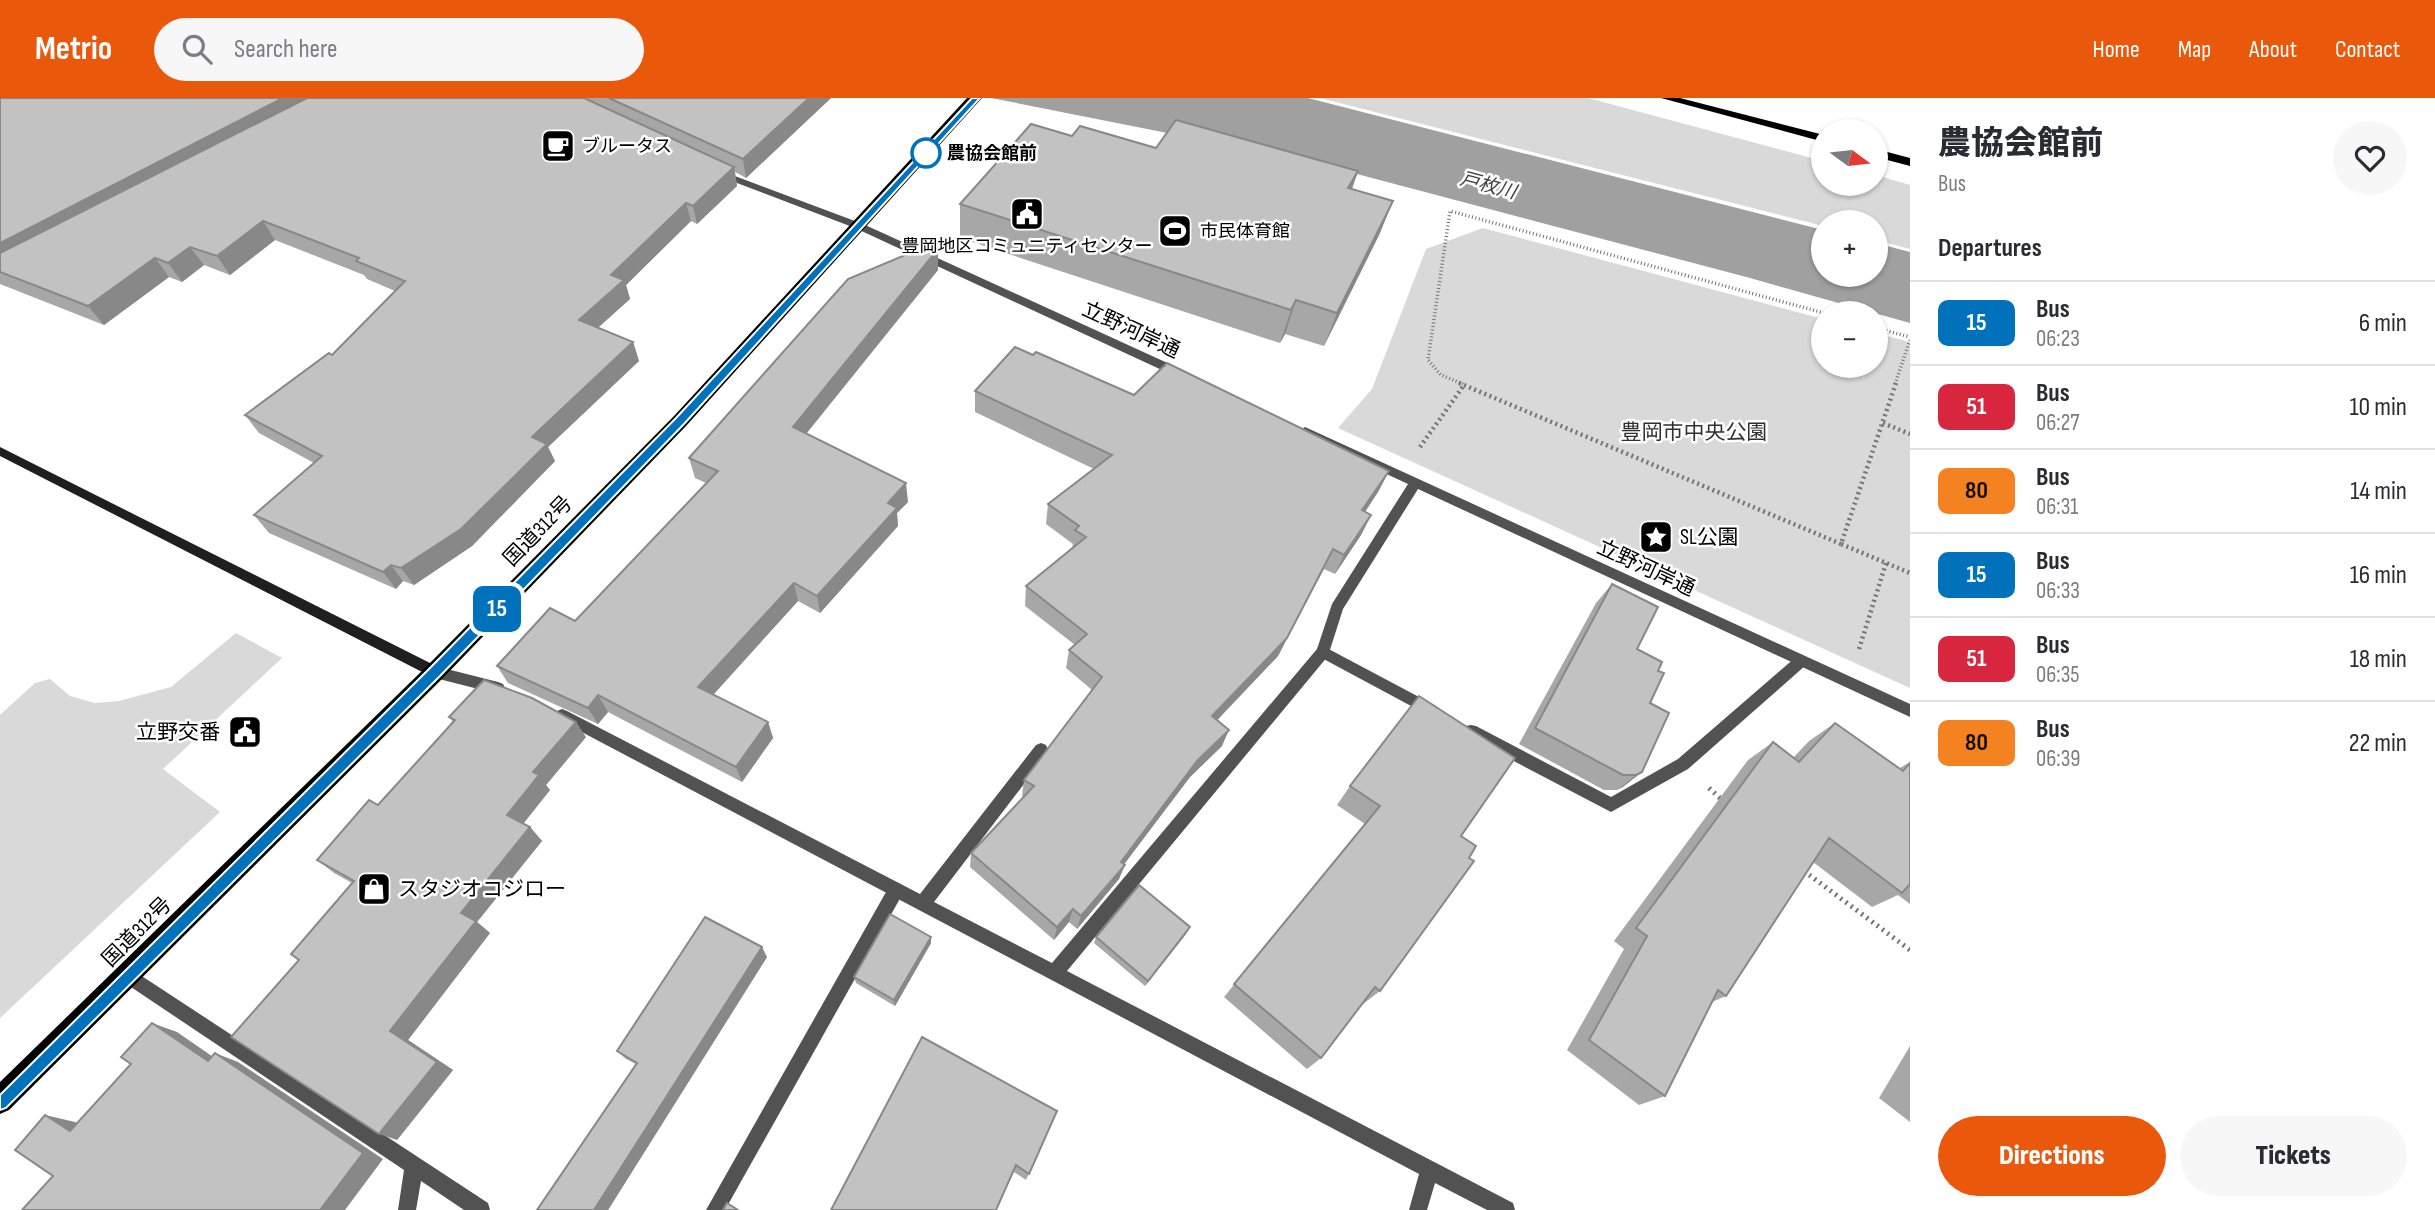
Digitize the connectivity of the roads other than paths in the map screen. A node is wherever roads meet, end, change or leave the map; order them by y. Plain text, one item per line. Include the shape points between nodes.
1 (975, 98) edge
2 (1667, 98) edge
3 (1811, 136) edge
4 (1888, 156) edge
5 (1910, 162) edge
6 (707, 167) edge
7 (859, 226) junction
8 (1199, 382) edge
9 (1287, 422) edge
10 (0, 451) edge
11 (1416, 482) junction
12 (1323, 653) junction
13 (1801, 661) junction
14 (435, 672) junction
15 (513, 693) edge
16 (549, 708) edge
17 (1910, 711) edge
18 (1041, 750) dead end
19 (896, 890) junction
20 (922, 904) junction
21 (1054, 973) junction
22 (128, 975) junction
23 (0, 1101) edge
24 (414, 1166) junction
25 (1429, 1170) junction
26 (407, 1210) edge
27 (481, 1210) edge
28 (715, 1210) edge
29 (1418, 1210) edge
30 (1506, 1210) edge

1 - 7 highway, 国道312号
2 - 3 main road
4 - 5 main road
6 - 7 street, 立野河岸通
7 - 8 street, 立野河岸通
7 - 14 highway, 国道312号 via 680,421
9 - 11 street, 立野河岸通
10 - 14 street
11 - 12 street via 1337,608
11 - 13 street, 立野河岸通
12 - 13 street via 1611,805 1683,764
12 - 21 street
13 - 17 street, 立野河岸通
14 - 15 street
14 - 22 highway, 国道312号
16 - 19 street
18 - 20 street
19 - 20 street
19 - 28 street
20 - 21 street
21 - 25 street
22 - 23 highway, 国道312号
22 - 24 street
24 - 26 street
24 - 27 street
25 - 29 street
25 - 30 street

